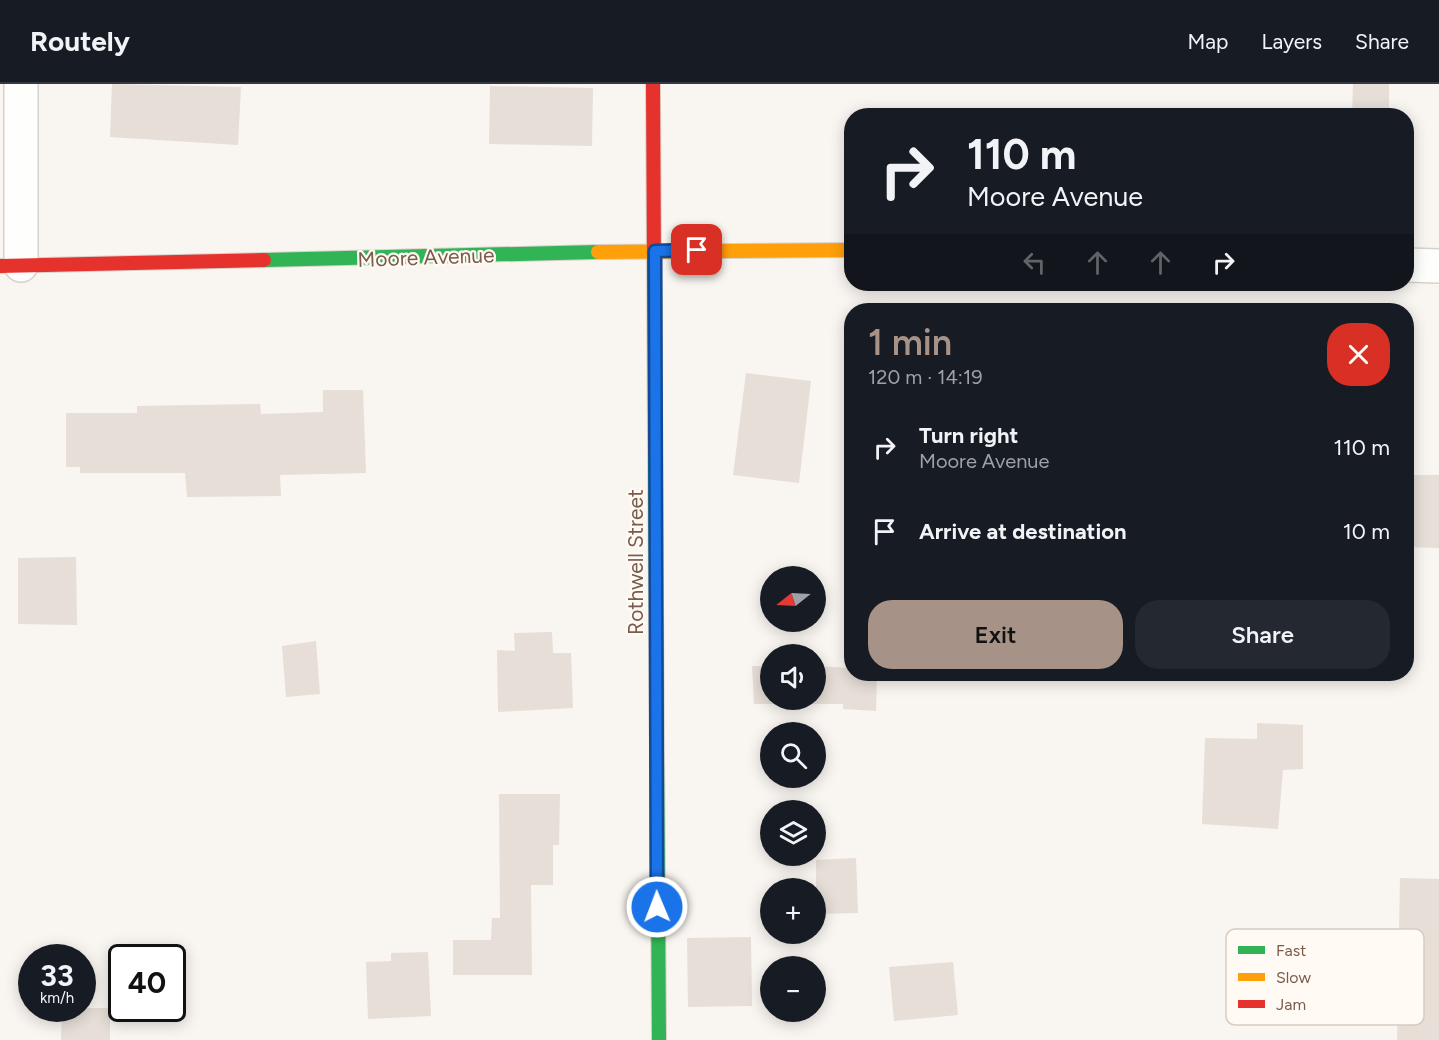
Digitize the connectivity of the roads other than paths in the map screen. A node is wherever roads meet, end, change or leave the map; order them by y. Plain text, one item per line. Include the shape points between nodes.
1 (21, 84) edge
2 (652, 84) edge
3 (844, 250) edge
4 (655, 251) junction
5 (1414, 265) edge
6 (10, 266) edge
7 (1439, 266) edge
8 (659, 1040) edge

1 - 6 street
2 - 4 street, Rothwell Street
3 - 4 street, Moore Avenue
4 - 6 street, Moore Avenue
4 - 8 street, Rothwell Street
5 - 7 street

